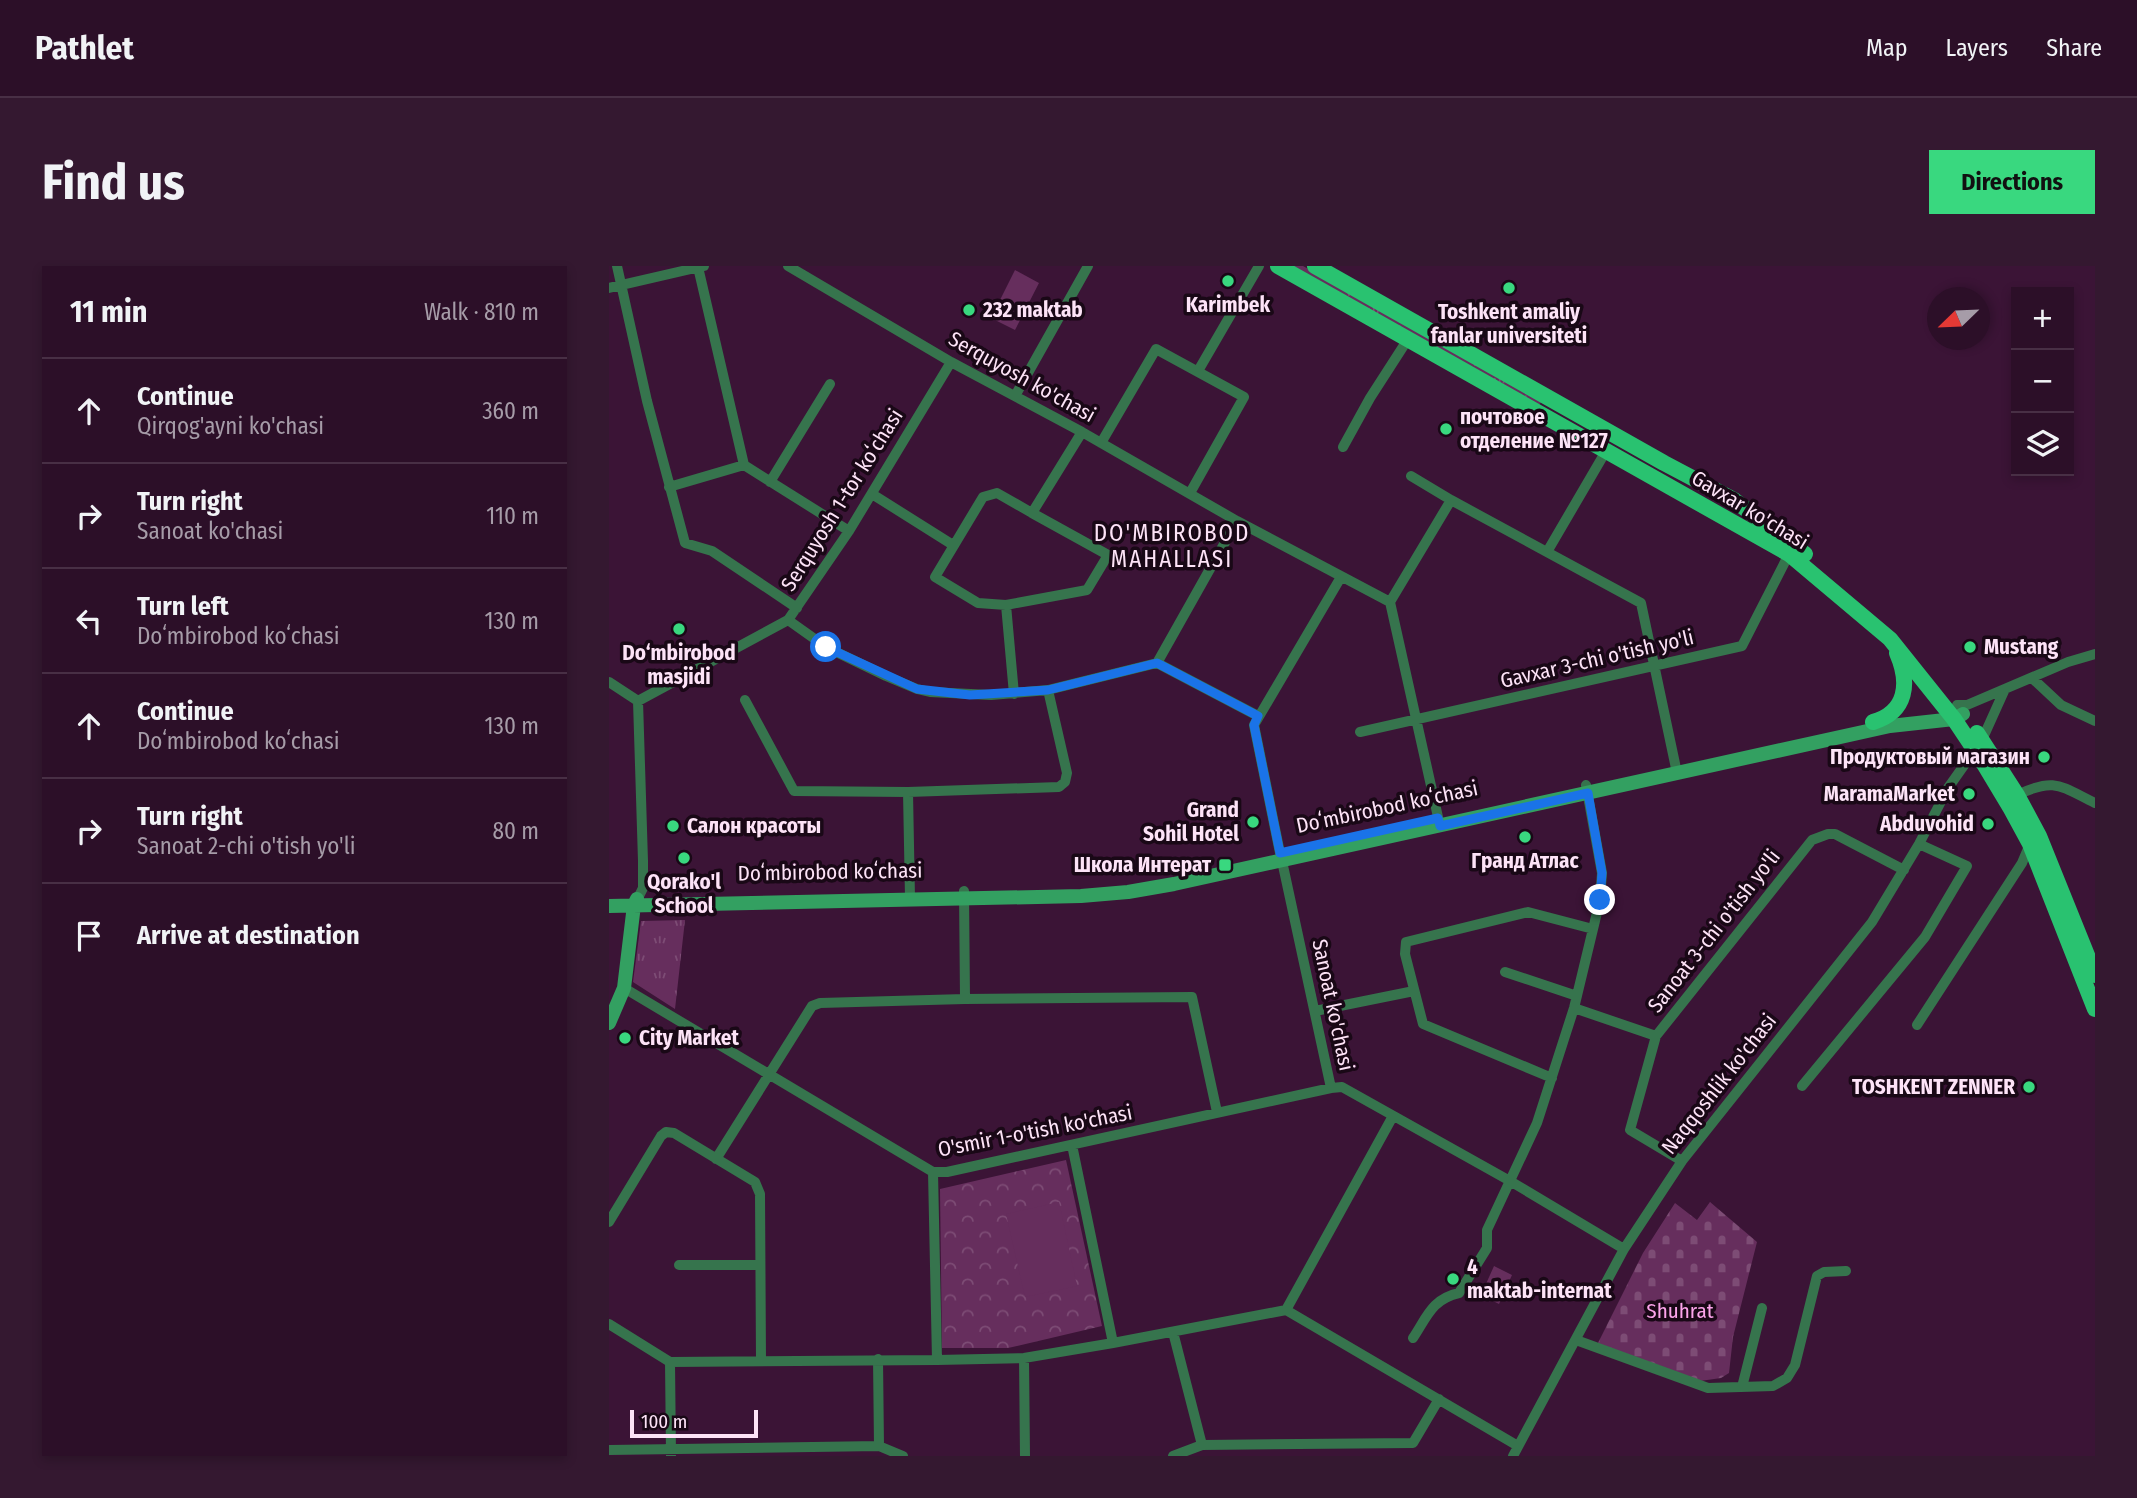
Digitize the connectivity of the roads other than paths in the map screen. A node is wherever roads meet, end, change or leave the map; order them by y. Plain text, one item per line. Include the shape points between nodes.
1 (617, 266) edge
2 (788, 266) edge
3 (1088, 266) edge
4 (1259, 266) edge
5 (1278, 266) edge
6 (1315, 266) edge
7 (701, 267) edge
8 (621, 285) junction
9 (609, 288) edge
10 (1408, 340) junction
11 (951, 362) junction
12 (1198, 371) junction
13 (830, 384) dead end
14 (1015, 396) junction
15 (1550, 400) junction
16 (1542, 416) junction
17 (1082, 432) junction
18 (1101, 443) junction
19 (1343, 447) dead end
20 (1606, 450) junction
21 (744, 465) junction
22 (1411, 476) dead end
23 (770, 482) junction
24 (669, 487) junction
25 (872, 494) junction
26 (1190, 494) junction
27 (1451, 500) junction
28 (1032, 513) junction
29 (1237, 521) junction
30 (849, 531) junction
31 (953, 545) junction
32 (1546, 552) junction
33 (1789, 554) junction
34 (1341, 577) junction
35 (1390, 602) junction
36 (1006, 605) junction
37 (797, 608) junction
38 (788, 620) junction
39 (1890, 639) junction
40 (2095, 654) edge
41 (1157, 663) junction
42 (1654, 666) junction
43 (2032, 678) junction
44 (609, 682) edge
45 (2005, 689) junction
46 (1048, 690) junction
47 (1014, 694) junction
48 (745, 700) dead end
49 (638, 701) junction
50 (1957, 711) junction
51 (1258, 716) junction
52 (1414, 719) junction
53 (2095, 721) edge
54 (1873, 722) junction
55 (1360, 732) dead end
56 (1978, 744) junction
57 (1676, 769) junction
58 (1587, 789) junction
59 (908, 792) junction
60 (2017, 795) junction
61 (2095, 803) edge
62 (1439, 822) junction
63 (1919, 844) junction
64 (2030, 844) junction
65 (1281, 857) junction
66 (1904, 870) junction
67 (910, 895) junction
68 (964, 895) junction
69 (609, 898) edge
70 (638, 899) junction
71 (609, 906) edge
72 (1593, 929) junction
73 (1505, 972) dead end
74 (2095, 975) edge
75 (624, 988) junction
76 (1414, 991) junction
77 (1577, 996) junction
78 (965, 999) junction
79 (1574, 1008) junction
80 (2095, 1009) edge
81 (1315, 1011) junction
82 (609, 1023) edge
83 (1917, 1025) dead end
84 (1656, 1036) junction
85 (769, 1073) junction
86 (1552, 1078) junction
87 (1802, 1086) dead end
88 (1331, 1088) junction
89 (1217, 1112) junction
90 (1393, 1116) junction
91 (1072, 1145) junction
92 (716, 1158) junction
93 (1682, 1161) junction
94 (933, 1172) junction
95 (1509, 1184) junction
96 (609, 1222) edge
97 (1624, 1250) junction
98 (679, 1265) dead end
99 (760, 1265) junction
100 (1846, 1271) dead end
101 (1762, 1308) dead end
102 (1286, 1310) junction
103 (609, 1324) edge
104 (1173, 1332) junction
105 (1413, 1338) dead end
106 (1576, 1340) junction
107 (1113, 1343) junction
108 (1024, 1358) junction
109 (878, 1359) junction
110 (761, 1360) junction
111 (937, 1360) junction
112 (670, 1362) junction
113 (1742, 1387) junction
114 (1439, 1399) junction
115 (1202, 1445) junction
116 (879, 1446) junction
117 (609, 1450) edge
118 (1516, 1451) edge
119 (671, 1453) edge
120 (903, 1456) edge
121 (1025, 1456) edge
122 (1173, 1456) edge

1 - 8 street
2 - 11 street, Serquyosh ko'chasi
3 - 14 street
4 - 12 street
5 - 10 main road, Gavxar ko'chasi
6 - 15 main road, Gavxar ko'chasi
7 - 8 street
7 - 21 street
8 - 9 street
8 - 24 street
10 - 16 main road, Gavxar ko'chasi
10 - 19 street
11 - 14 street, Serquyosh ko'chasi
11 - 25 street, Serquyosh 1-tor koʻchasi
12 - 18 street via 1156,349
12 - 26 street via 1244,397
13 - 23 street
14 - 17 street, Serquyosh ko'chasi
15 - 16 main road
15 - 50 main road, Gavxar ko'chasi via 1734,500 1813,560 1887,622
16 - 20 main road, Gavxar ko'chasi
17 - 18 street, Serquyosh ko'chasi
17 - 28 street
18 - 26 street, Serquyosh ko'chasi
20 - 32 street
20 - 33 main road, Gavxar ko'chasi
21 - 23 street
21 - 24 street
22 - 27 street
23 - 30 street
24 - 37 street via 685,543 712,551
25 - 30 street, Serquyosh 1-tor koʻchasi
25 - 31 street
26 - 29 street, Serquyosh ko'chasi
27 - 32 street
27 - 35 street
28 - 31 street via 997,494 986,494
28 - 36 street via 1108,555 1087,590
29 - 34 street, Serquyosh ko'chasi
29 - 41 street
30 - 37 street, Serquyosh 1-tor koʻchasi
31 - 36 street via 936,577 978,603
32 - 42 street via 1641,603
33 - 39 main road, Gavxar ko'chasi
33 - 42 street, Gavxar 3-chi o'tish yo'li via 1742,646
34 - 35 street, Serquyosh ko'chasi
34 - 51 street
35 - 52 street
36 - 47 street
37 - 38 street, Serquyosh 1-tor koʻchasi
38 - 47 street via 826,647 917,689
38 - 49 street, Serquyosh 1-tor koʻchasi
39 - 50 main road, Gavxar ko'chasi
39 - 54 main road via 1902,667 1902,696 1892,713
40 - 43 street
41 - 46 street
41 - 51 street
42 - 52 street, Gavxar 3-chi o'tish yo'li
42 - 57 street
43 - 45 street
43 - 53 street via 2061,705
44 - 49 street
45 - 50 street
45 - 56 street, Naqqoshlik ko'chasi
46 - 47 street
46 - 59 street via 1067,773 1062,785
48 - 59 street via 794,792
49 - 70 street
50 - 54 main road, Doʻmbirobod koʻchasi
50 - 56 main road, Gavxar ko'chasi
50 - 57 main road, Doʻmbirobod koʻchasi via 1932,722 1890,726
51 - 65 street, Sanoat ko'chasi via 1254,725
52 - 55 street, Gavxar 3-chi o'tish yo'li
52 - 62 street
54 - 57 main road, Doʻmbirobod koʻchasi
56 - 60 main road, Gavxar ko'chasi
56 - 63 street, Naqqoshlik ko'chasi
56 - 64 main road, Gavxar ko'chasi
57 - 58 main road, Doʻmbirobod koʻchasi
58 - 62 main road, Doʻmbirobod koʻchasi
58 - 72 street via 1602,878
59 - 67 street
60 - 61 street via 2050,784
60 - 74 main road, Gavxar ko'chasi via 2039,836
62 - 65 main road, Doʻmbirobod koʻchasi
63 - 66 street, Naqqoshlik ko'chasi
63 - 87 street via 1967,866 1925,937
64 - 80 main road, Gavxar ko'chasi
64 - 83 street
65 - 68 main road, Doʻmbirobod koʻchasi via 1126,885
65 - 81 street, Sanoat ko'chasi
66 - 84 street, Sanoat 3-chi o'tish yo'li via 1835,834 1812,840
66 - 93 street, Naqqoshlik ko'chasi via 1873,922
67 - 68 main road, Doʻmbirobod koʻchasi
67 - 70 main road, Doʻmbirobod koʻchasi
68 - 78 street
69 - 70 main road, Doʻmbirobod koʻchasi
70 - 71 main road, Doʻmbirobod koʻchasi
70 - 75 main road
72 - 76 street via 1528,912 1406,942
72 - 77 street
73 - 77 street
75 - 82 main road
75 - 85 street, O'smir 1-o'tish ko'chasi
76 - 81 street
76 - 86 street via 1423,1024
77 - 79 street
78 - 85 street via 812,1006
78 - 89 street via 1192,997
79 - 84 street
79 - 86 street
81 - 88 street, Sanoat ko'chasi
84 - 93 street, Sanoat 3-chi o'tish yo'li via 1630,1130
85 - 92 street
85 - 94 street, O'smir 1-o'tish ko'chasi
86 - 95 street
88 - 89 street, O'smir 1-o'tish ko'chasi
88 - 90 street, Sanoat ko'chasi via 1342,1087
89 - 91 street, O'smir 1-o'tish ko'chasi
90 - 95 street, Sanoat ko'chasi
90 - 102 street
91 - 94 street, O'smir 1-o'tish ko'chasi
91 - 107 street
92 - 96 street via 674,1133 663,1134
92 - 99 street via 751,1179 760,1190
93 - 97 street, Naqqoshlik ko'chasi
94 - 111 street
95 - 97 street, Sanoat ko'chasi
95 - 105 street via 1487,1230 1487,1248 1459,1293 1437,1301
97 - 106 street, Naqqoshlik ko'chasi
98 - 99 street
99 - 110 street
100 - 113 street via 1817,1276 1795,1365 1787,1378 1773,1386
101 - 113 street
102 - 104 street
102 - 114 street
103 - 112 street
104 - 107 street
104 - 115 street
106 - 113 street via 1708,1388
106 - 118 street, Naqqoshlik ko'chasi
107 - 108 street
108 - 111 street
108 - 121 street
109 - 110 street
109 - 111 street
109 - 116 street
110 - 112 street
112 - 119 street
114 - 115 street via 1413,1443
114 - 118 street
115 - 122 street
116 - 119 street
116 - 120 street
117 - 119 street

